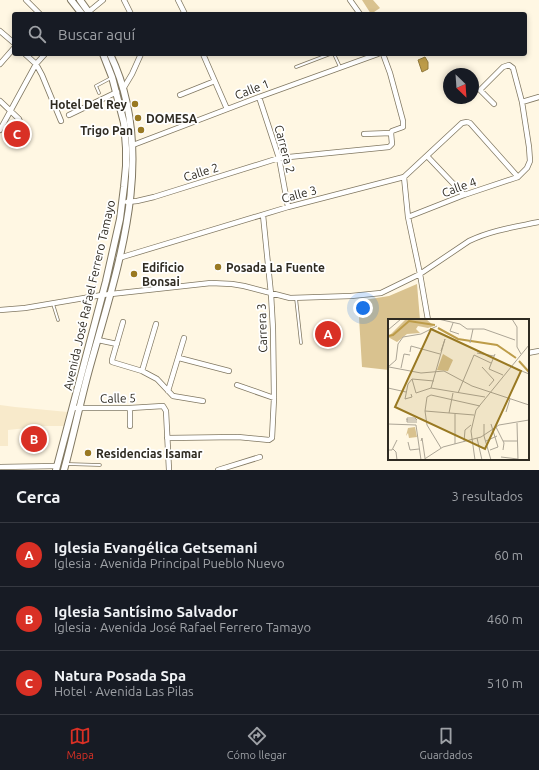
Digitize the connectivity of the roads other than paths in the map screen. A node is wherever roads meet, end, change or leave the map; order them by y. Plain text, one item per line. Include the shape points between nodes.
1 (26, 0) edge
2 (71, 0) edge
3 (80, 0) edge
4 (104, 0) edge
5 (124, 0) edge
6 (178, 0) edge
7 (350, 0) edge
8 (38, 12) edge
9 (80, 12) edge
10 (87, 12) edge
11 (89, 12) edge
12 (130, 12) edge
13 (184, 12) edge
14 (359, 12) edge
15 (0, 31) edge
16 (12, 41) edge
17 (12, 50) edge
18 (28, 56) edge
19 (43, 56) edge
20 (104, 56) edge
21 (111, 56) edge
22 (140, 56) edge
23 (204, 56) edge
24 (325, 56) edge
25 (335, 56) edge
26 (373, 56) edge
27 (384, 56) edge
28 (0, 64) edge
29 (36, 64) junction
30 (296, 67) dead end
31 (340, 68) junction
32 (112, 77) junction
33 (215, 81) junction
34 (123, 89) junction
35 (117, 92) junction
36 (98, 93) dead end
37 (180, 96) dead end
38 (259, 97) junction
39 (539, 97) edge
40 (0, 101) edge
41 (522, 102) junction
42 (494, 104) dead end
43 (227, 109) junction
44 (10, 111) junction
45 (69, 115) dead end
46 (61, 121) dead end
47 (0, 130) edge
48 (391, 133) junction
49 (364, 134) dead end
50 (28, 138) dead end
51 (133, 145) junction
52 (427, 156) junction
53 (279, 158) junction
54 (518, 177) junction
55 (404, 178) junction
56 (464, 195) junction
57 (122, 202) junction
58 (130, 202) junction
59 (288, 207) junction
60 (263, 214) junction
61 (408, 216) junction
62 (539, 222) edge
63 (119, 258) junction
64 (420, 274) junction
65 (110, 294) junction
66 (271, 294) junction
67 (102, 295) junction
68 (296, 298) junction
69 (53, 303) junction
70 (0, 310) edge
71 (428, 319) edge
72 (58, 320) dead end
73 (123, 322) dead end
74 (156, 324) dead end
75 (184, 338) dead end
76 (98, 340) junction
77 (301, 343) dead end
78 (116, 344) junction
79 (539, 351) edge
80 (529, 353) edge
81 (179, 358) junction
82 (142, 371) junction
83 (229, 371) dead end
84 (237, 385) dead end
85 (168, 391) junction
86 (274, 398) junction
87 (203, 401) dead end
88 (77, 408) junction
89 (130, 408) junction
90 (130, 426) dead end
91 (167, 438) junction
92 (260, 457) dead end
93 (100, 466) dead end
94 (0, 467) edge
95 (65, 467) edge
96 (57, 468) edge
97 (169, 470) edge
98 (218, 470) edge

1 - 8 street
2 - 9 street
3 - 10 street
4 - 11 street
5 - 12 street
6 - 13 street
7 - 14 street
15 - 16 street
17 - 28 street
18 - 29 street
19 - 29 street
20 - 32 street, Avenida José Rafael Ferrero Tamayo
21 - 34 street, Avenida José Rafael Ferrero Tamayo
22 - 34 street
23 - 33 street
24 - 30 lane
25 - 31 lane
26 - 31 street, Calle 1
27 - 48 street via 403,121 403,127 394,129
29 - 44 street
29 - 46 street
31 - 38 street, Calle 1
32 - 35 street, Avenida José Rafael Ferrero Tamayo
32 - 36 lane via 96,86
33 - 37 street
33 - 43 street
34 - 51 street, Avenida José Rafael Ferrero Tamayo
35 - 45 street
35 - 57 street, Avenida José Rafael Ferrero Tamayo via 126,148
38 - 43 street, Calle 1
38 - 53 street, Carrera 2
39 - 41 street
40 - 44 street
41 - 42 street via 513,68 509,65 503,67 480,90
41 - 54 street via 530,162
43 - 51 street, Calle 1
44 - 47 street
44 - 50 street via 19,119
48 - 49 street
48 - 53 street, Calle 2 via 392,144 389,147
51 - 58 street, Avenida José Rafael Ferrero Tamayo
52 - 54 street, Calle 3 via 462,123 467,122
52 - 55 street, Calle 3
52 - 56 street
53 - 58 street, Calle 2
53 - 59 street, Carrera 2
54 - 56 street, Calle 4
55 - 59 street, Calle 3
55 - 61 street
56 - 61 street, Calle 4
57 - 58 street, Calle 2
57 - 67 street, Avenida José Rafael Ferrero Tamayo
58 - 63 street, Avenida José Rafael Ferrero Tamayo
59 - 60 street, Calle 3
60 - 63 street, Calle 3
60 - 66 street, Carrera 3
61 - 64 street
62 - 64 street via 490,232 469,241
63 - 65 street, Avenida José Rafael Ferrero Tamayo
64 - 68 street via 381,293
64 - 71 street
65 - 66 street via 211,283 232,284
65 - 67 street
65 - 76 street, Avenida José Rafael Ferrero Tamayo
66 - 68 street
66 - 86 street, Carrera 3
67 - 69 street
67 - 88 street, Avenida José Rafael Ferrero Tamayo
68 - 77 lane
69 - 70 street
69 - 72 lane
73 - 78 street
74 - 82 street
75 - 81 street
76 - 78 street
76 - 88 street, Avenida José Rafael Ferrero Tamayo
78 - 82 street via 112,362
79 - 80 street
81 - 83 street
81 - 85 street
82 - 85 street via 160,381
84 - 86 street
85 - 87 street via 174,396
86 - 91 street, Carrera 3 via 273,436 269,440 238,436
88 - 89 street, Calle 5
88 - 95 street, Avenida José Rafael Ferrero Tamayo
88 - 96 street, Avenida José Rafael Ferrero Tamayo
89 - 90 street
89 - 91 street, Calle 5 via 163,406 166,411
91 - 97 street
92 - 98 street
93 - 95 lane
94 - 96 street

